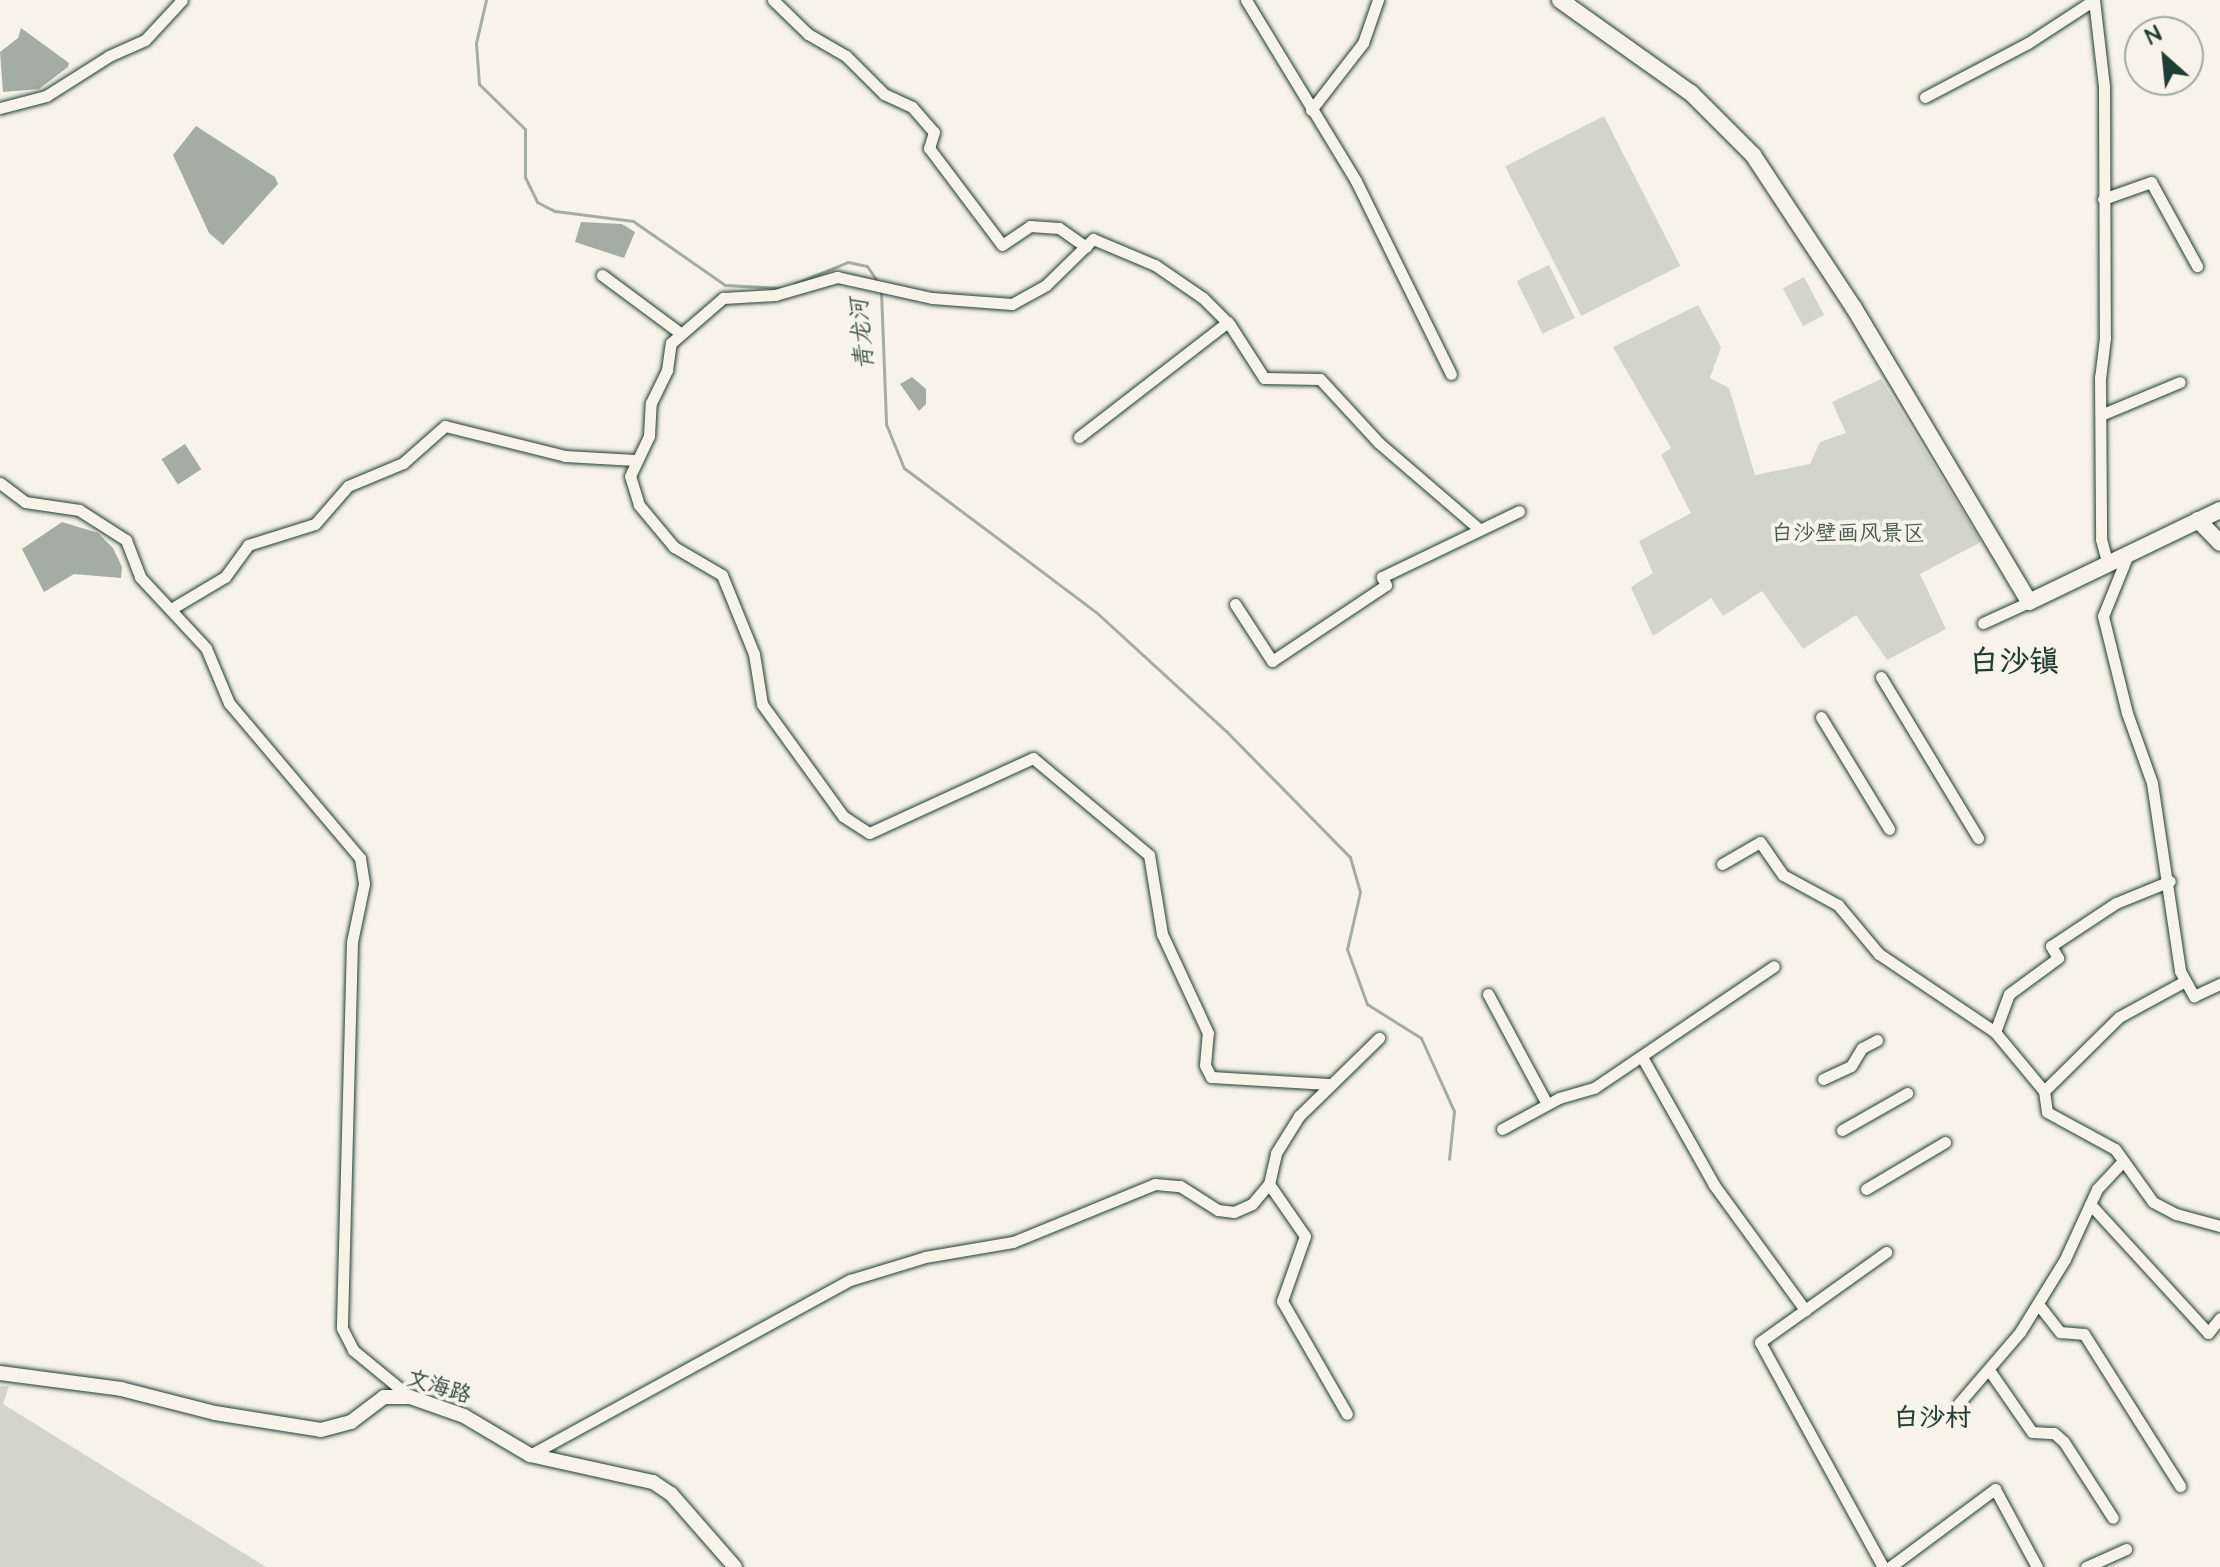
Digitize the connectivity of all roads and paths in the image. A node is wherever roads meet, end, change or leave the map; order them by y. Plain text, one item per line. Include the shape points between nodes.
1 (182, 0) edge
2 (773, 0) edge
3 (1246, 0) edge
4 (1378, 0) edge
5 (1560, 0) edge
6 (2094, 0) edge
7 (1925, 97) dead end
8 (0, 108) edge
9 (1311, 110) junction
10 (2103, 199) junction
11 (1086, 247) junction
12 (2197, 266) dead end
13 (602, 275) dead end
14 (1228, 322) junction
15 (680, 333) junction
16 (1451, 374) dead end
17 (2180, 382) dead end
18 (2103, 414) junction
19 (1079, 437) dead end
20 (635, 460) junction
21 (0, 483) edge
22 (2220, 510) edge
23 (1519, 511) dead end
24 (2198, 520) junction
25 (1479, 529) junction
26 (2220, 543) edge
27 (2129, 552) junction
28 (2107, 562) junction
29 (2029, 602) junction
30 (1235, 604) dead end
31 (171, 609) junction
32 (1983, 623) dead end
33 (1881, 677) dead end
34 (1821, 717) dead end
35 (1889, 829) dead end
36 (1978, 838) dead end
37 (1722, 864) dead end
38 (2170, 881) junction
39 (1774, 966) dead end
40 (2185, 981) junction
41 (2220, 984) edge
42 (1488, 994) dead end
43 (1995, 1032) junction
44 (1379, 1038) dead end
45 (1877, 1040) dead end
46 (1642, 1057) junction
47 (1823, 1079) dead end
48 (1328, 1084) junction
49 (2044, 1091) junction
50 (1907, 1093) dead end
51 (1547, 1104) junction
52 (1502, 1129) dead end
53 (1842, 1130) dead end
54 (1945, 1142) dead end
55 (2123, 1161) junction
56 (1269, 1184) junction
57 (1866, 1189) dead end
58 (2090, 1204) junction
59 (2220, 1226) edge
60 (1886, 1252) dead end
61 (2038, 1304) junction
62 (1805, 1310) junction
63 (2220, 1318) edge
64 (1989, 1370) junction
65 (0, 1373) edge
66 (410, 1397) junction
67 (1959, 1403) dead end
68 (1347, 1414) dead end
69 (530, 1455) junction
70 (2180, 1486) dead end
71 (2113, 1518) dead end
72 (2126, 1549) dead end
73 (735, 1567) edge
74 (1883, 1567) edge
75 (1890, 1567) edge
76 (2037, 1567) edge
77 (2086, 1567) edge

1 - 8 street via 145,40 46,96
2 - 11 street via 808,34 846,56 884,94 912,107 932,129 929,148 1002,245 1030,226 1059,228
3 - 9 street
4 - 9 street via 1363,43
5 - 29 main road via 1708,108 1760,164 1854,308
6 - 7 street via 2028,43
6 - 10 street via 2104,86
9 - 16 street via 1356,181
10 - 12 street via 2151,182
10 - 18 street
11 - 14 street via 1093,239 1155,265
11 - 15 street via 1040,290 1012,304 932,298 889,285 829,278 775,295 726,297
13 - 15 street
14 - 19 street
14 - 25 street via 1264,378 1320,379 1379,443
15 - 20 street via 670,346 667,370 651,403 649,436
17 - 18 street
18 - 28 street via 2101,539
20 - 31 street via 565,456 445,426 403,463 348,486 315,524 248,545 225,577
20 - 48 street via 630,484 639,505 674,547 722,575 754,654 762,704 843,816 869,833 1033,758 1147,851 1162,934 1208,1033 1205,1065 1211,1077
21 - 31 street via 25,502 79,510 120,535 140,577
22 - 24 main road
23 - 25 street
24 - 26 main road
24 - 27 main road
25 - 30 street via 1382,577 1386,585 1272,661
27 - 28 main road
27 - 38 street via 2103,616 2127,713 2152,783
28 - 29 main road
29 - 32 street
31 - 66 street via 206,648 225,696 265,751 351,845 362,866 364,884 352,942 342,1328 353,1350
33 - 36 street
34 - 35 street
37 - 43 street via 1760,842 1783,875 1838,905 1879,954
38 - 40 street via 2175,950
38 - 43 street via 2116,903 2051,946 2058,958 2009,994
39 - 46 street
40 - 41 street via 2194,996
40 - 49 street via 2119,1017
42 - 51 street
43 - 49 street
44 - 48 street
45 - 47 street via 1862,1048 1851,1066
46 - 51 street via 1581,1094
46 - 62 street via 1714,1185
48 - 56 street via 1276,1153
49 - 55 street via 2043,1104 2054,1118 2110,1145
50 - 53 street
51 - 52 street
54 - 57 street
55 - 58 street
55 - 59 street via 2153,1202
56 - 68 street via 1305,1236 1282,1301
56 - 69 street via 1252,1204 1226,1212 1180,1186 1155,1184 1023,1239 925,1257 850,1280
58 - 61 street
58 - 63 street via 2208,1333
60 - 62 street
61 - 64 street
61 - 70 street via 2060,1332 2084,1334
62 - 74 street via 1760,1342
64 - 67 street
64 - 71 street via 2032,1432 2054,1433 2064,1442
65 - 66 street, 文海路 via 121,1389 215,1413 321,1430 351,1422 384,1397
66 - 69 street, 文海路 via 464,1416
69 - 73 street, 文海路 via 653,1482 671,1494
72 - 77 street
75 - 76 street via 1995,1489

